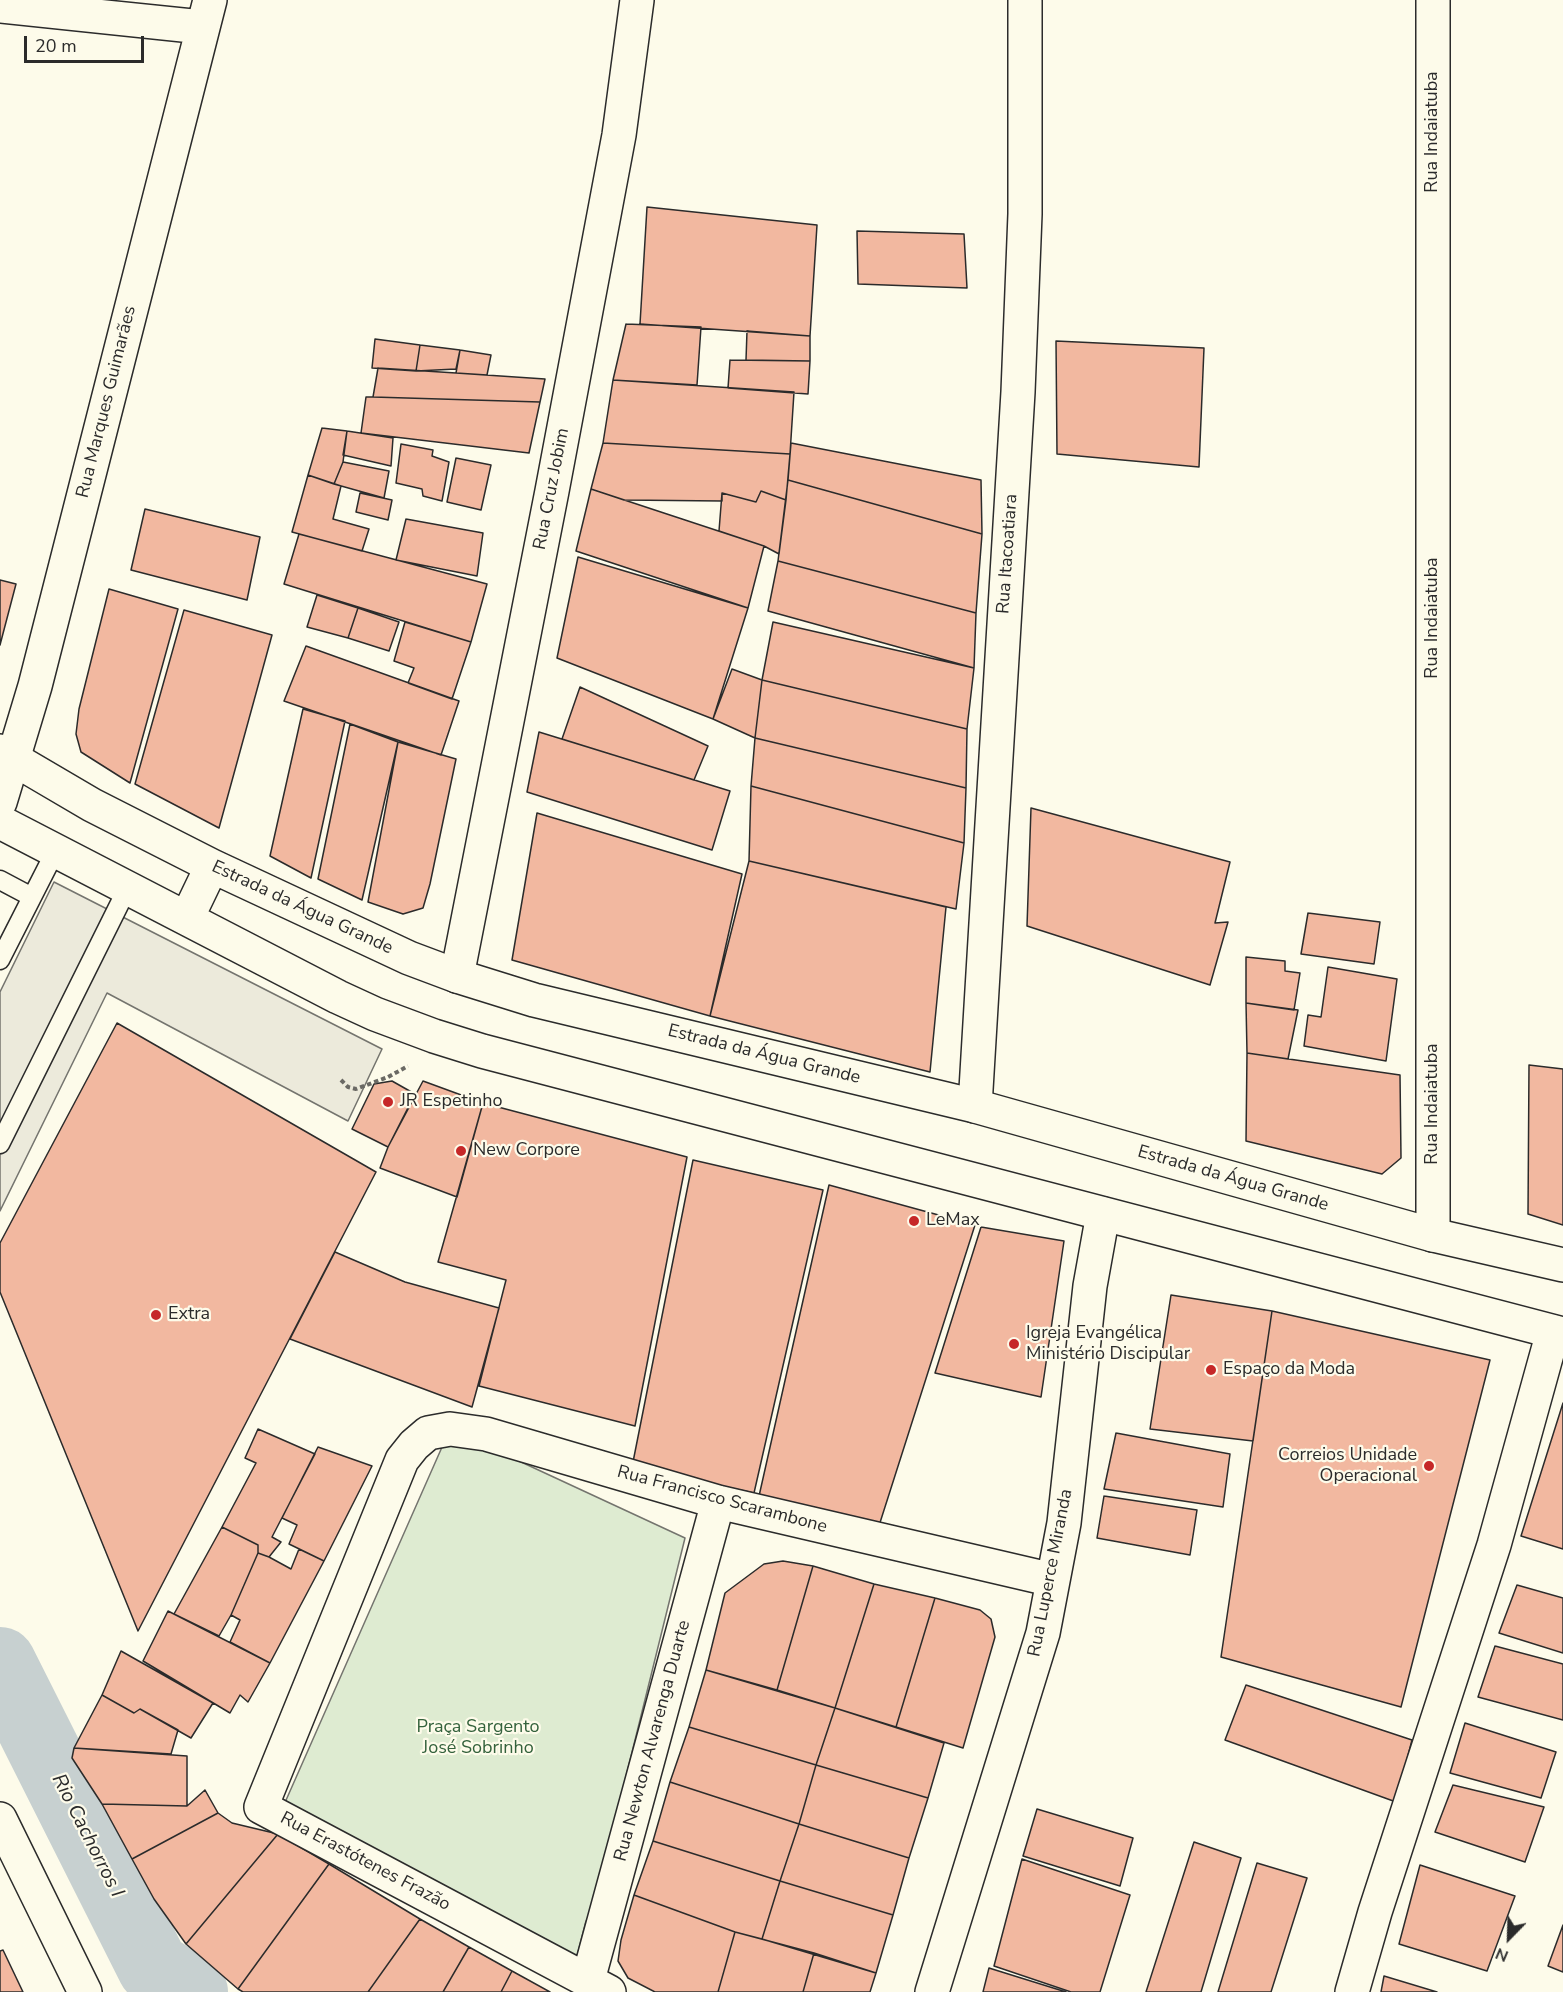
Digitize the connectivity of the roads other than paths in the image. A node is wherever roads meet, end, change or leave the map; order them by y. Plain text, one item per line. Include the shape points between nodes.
1 (638, 0) edge
2 (1433, 0) edge
3 (1025, 1) edge
4 (0, 6) edge
5 (206, 14) edge
6 (7, 755) edge
7 (0, 802) edge
8 (0, 822) edge
9 (56, 850) junction
10 (212, 866) junction
11 (0, 880) edge
12 (128, 887) junction
13 (32, 897) junction
14 (187, 918) junction
15 (0, 960) edge
16 (457, 976) junction
17 (975, 1106) junction
18 (0, 1144) edge
19 (1103, 1214) junction
20 (1433, 1235) junction
21 (1563, 1265) edge
22 (1558, 1333) edge
23 (402, 1460) joint
24 (718, 1503) junction
25 (1053, 1581) junction
26 (0, 1819) edge
27 (598, 1986) edge
28 (85, 1992) edge
29 (932, 1992) edge
30 (1352, 1992) edge

1 - 16 street, Rua Cruz Jobim via 612,170
2 - 20 street, Rua Indaiatuba
3 - 17 street, Rua Itacoatiara via 1025,214 1018,392
4 - 5 street
5 - 6 street, Rua Marques Guimarães via 41,663
6 - 7 street, Rua Marques Guimarães
6 - 10 street, Estrada da Água Grande via 92,806
8 - 9 street
9 - 12 street
9 - 13 lane
10 - 14 street
10 - 16 street, Estrada da Água Grande via 409,958
11 - 13 lane
12 - 14 street
12 - 18 lane
13 - 15 lane
14 - 19 street via 338,997 434,1036
16 - 17 street, Estrada da Água Grande via 534,999
17 - 20 street, Estrada da Água Grande
19 - 22 street
19 - 25 street, Rua Luperce Miranda via 1090,1286 1064,1523
20 - 21 street, Estrada da Água Grande
22 - 30 street
23 - 24 street, Rua Francisco Scarambone via 428,1433 450,1428 486,1434
23 - 27 street, Rua Erastótenes Frazão via 261,1807
24 - 25 street, Rua Francisco Scarambone
24 - 27 street, Rua Newton Alvarenga Duarte
25 - 29 street, Rua Luperce Miranda via 1043,1633
26 - 28 street

